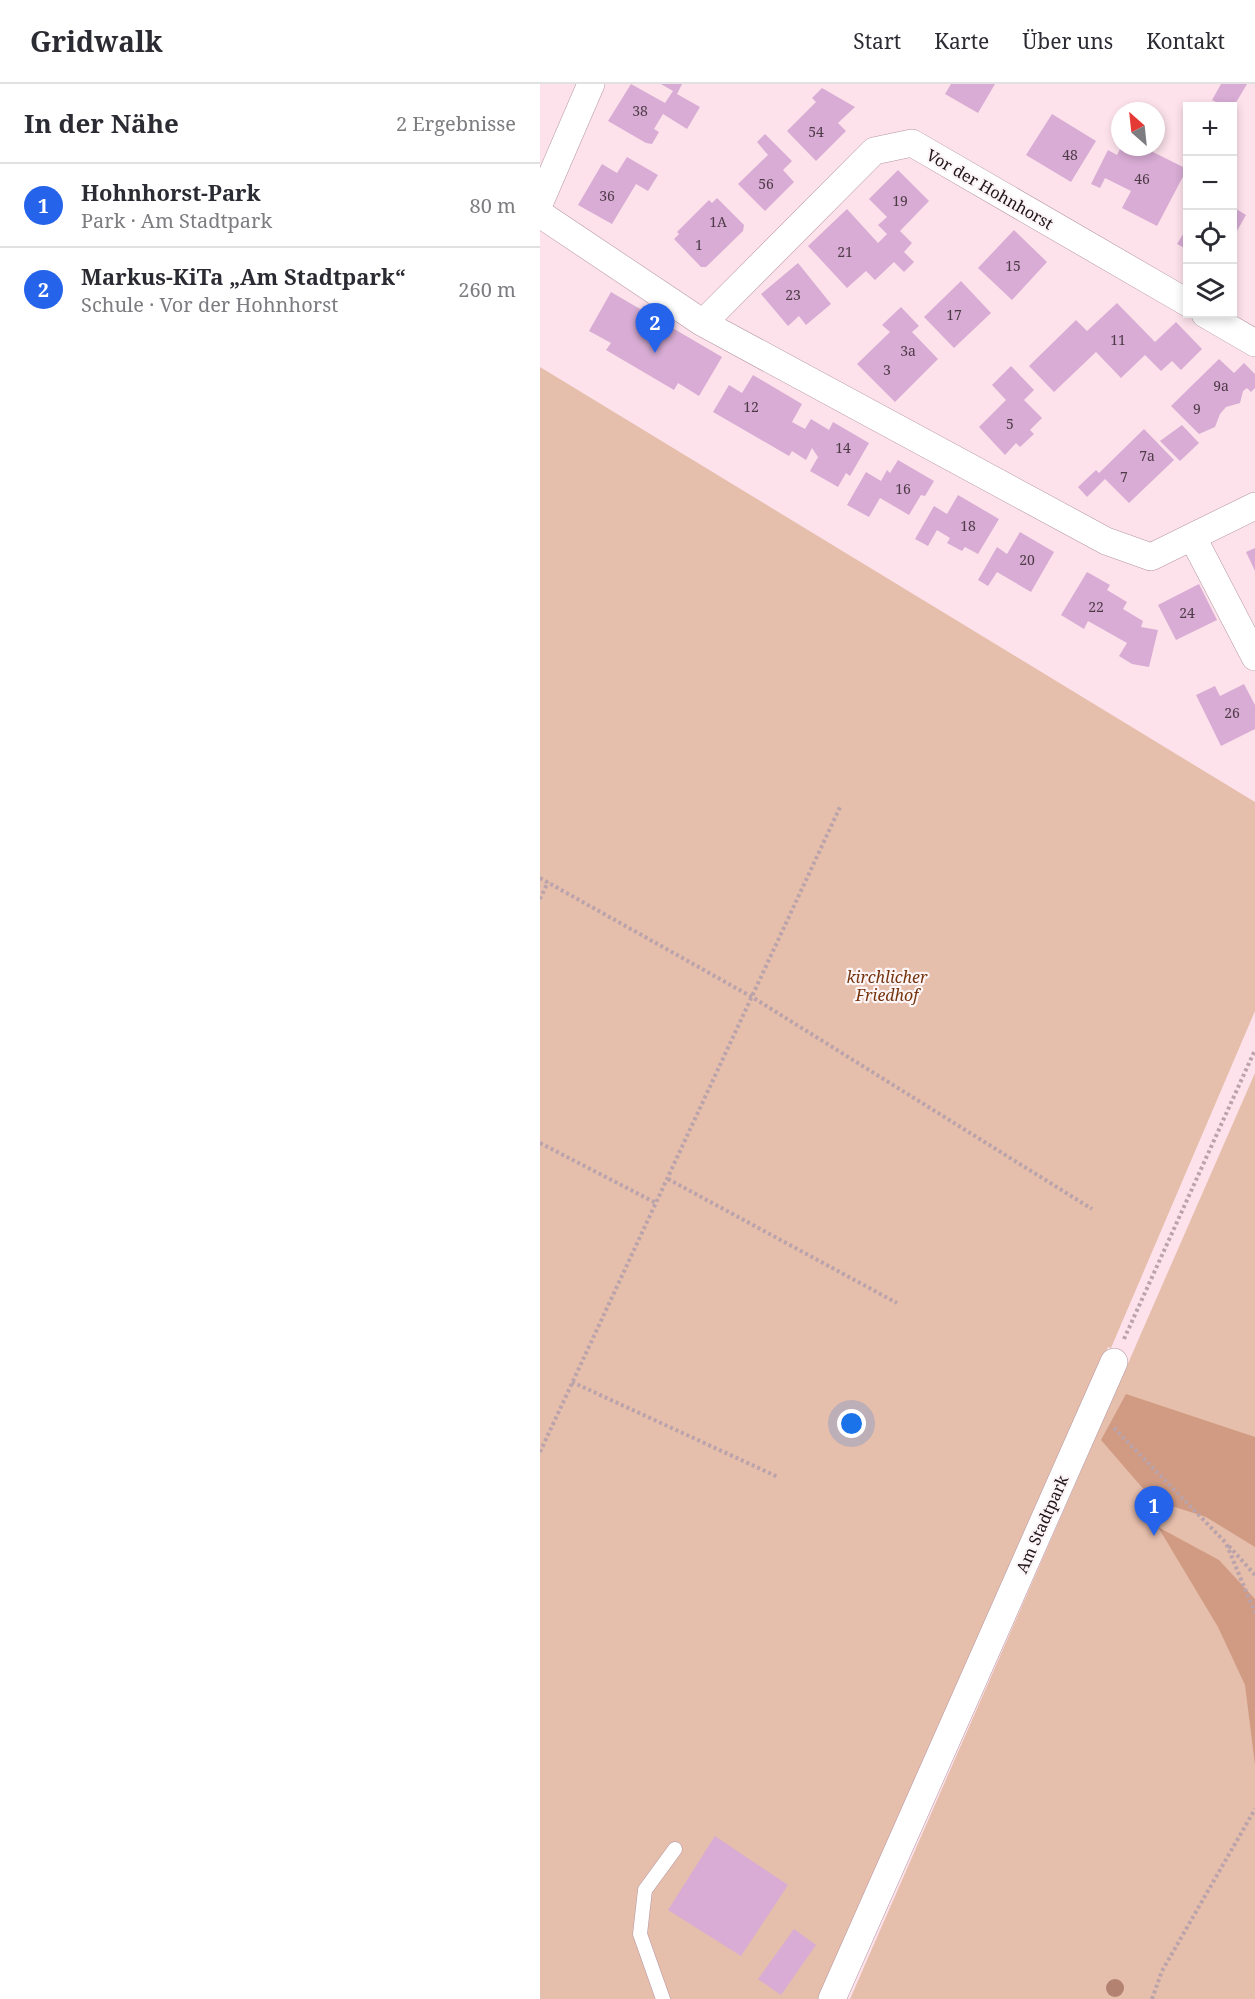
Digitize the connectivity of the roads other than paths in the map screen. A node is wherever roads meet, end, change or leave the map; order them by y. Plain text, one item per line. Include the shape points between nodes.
1 (591, 84) edge
2 (540, 202) edge
3 (540, 214) edge
4 (1183, 300) edge
5 (1212, 318) edge
6 (703, 323) junction
7 (1255, 343) edge
8 (1255, 506) edge
9 (1193, 538) junction
10 (1255, 657) edge
11 (1114, 1362) road end
12 (675, 1849) dead end
13 (663, 1999) edge
14 (832, 1999) edge

1 - 2 street
3 - 6 street
4 - 6 street, Vor der Hohnhorst via 912,143 874,151
5 - 7 street
6 - 9 street via 1106,541 1151,557
8 - 9 street
9 - 10 street
11 - 14 street, Am Stadtpark
12 - 13 lane via 645,1890 640,1934

